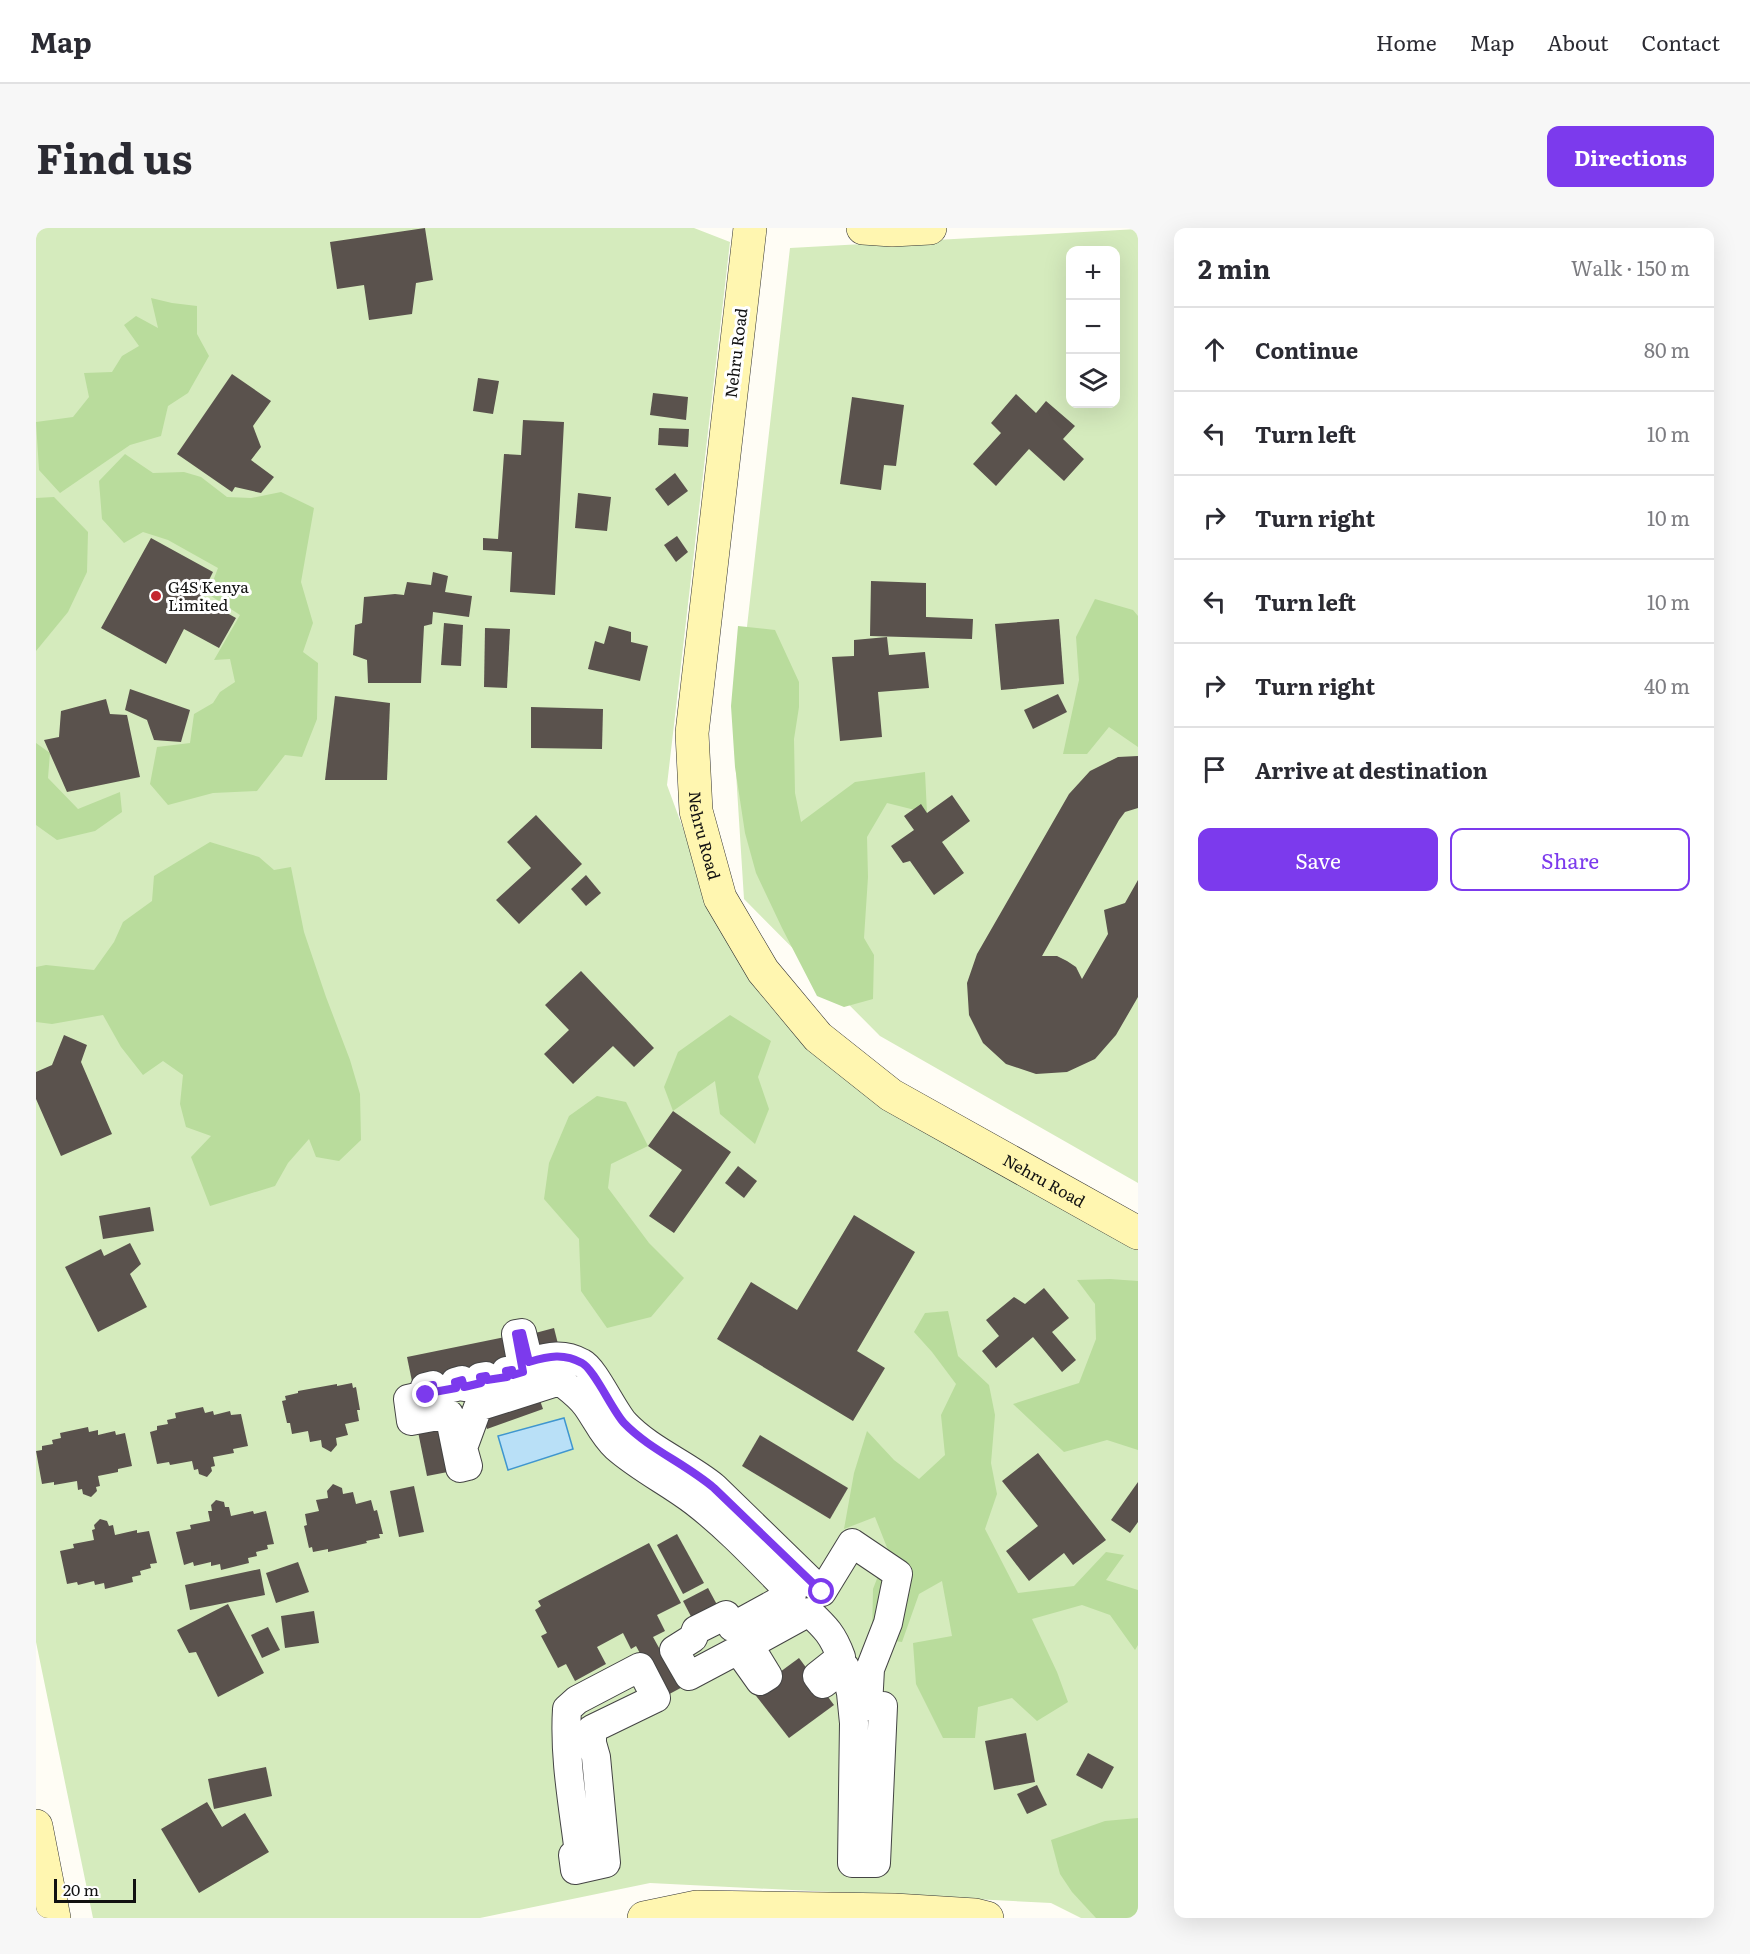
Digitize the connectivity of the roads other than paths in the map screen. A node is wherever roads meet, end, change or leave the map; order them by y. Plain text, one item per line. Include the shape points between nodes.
1 (750, 228) edge
2 (863, 228) edge
3 (930, 228) edge
4 (1138, 1233) edge
5 (447, 1414) joint
6 (640, 1668) joint
7 (36, 1826) edge
8 (698, 1913) edge
9 (54, 1918) edge
10 (644, 1918) edge
11 (987, 1918) edge

1 - 4 street, Nehru Road via 692,733 696,811 720,898 763,971 818,1038 891,1095
2 - 3 street
5 - 5 street via 460,1468 468,1466 463,1448 478,1407 560,1381 586,1405 609,1440 636,1464 698,1504 792,1594 732,1627 726,1614 696,1630 693,1638 674,1650 689,1676 738,1650 760,1682 768,1676 749,1645 809,1612 822,1624 841,1657 817,1676 823,1684 844,1667 851,1693 852,1863 876,1863 882,1706 868,1706 870,1669 888,1623 898,1574 852,1543 822,1592 714,1488 625,1424 585,1364 564,1355 529,1362 522,1333 516,1334 523,1372 513,1375 512,1370 506,1371 507,1377 487,1380 486,1376 480,1377 481,1383 464,1387 462,1380 455,1382 456,1388 434,1392 433,1385 425,1387 426,1395 408,1399 411,1421
6 - 6 street via 656,1698 592,1730 606,1863 575,1870 573,1855 579,1853 568,1769 567,1709
7 - 9 street
8 - 10 street
8 - 11 street via 894,1910

